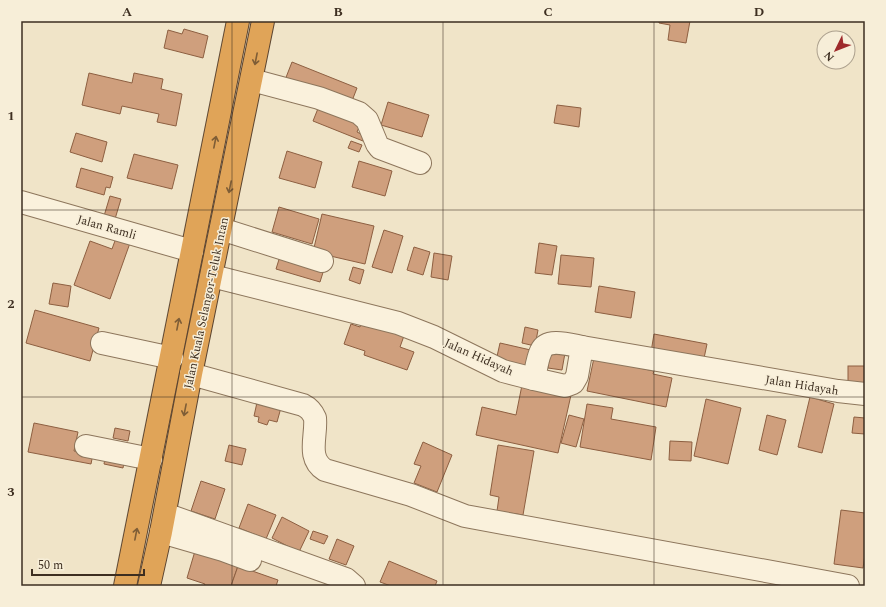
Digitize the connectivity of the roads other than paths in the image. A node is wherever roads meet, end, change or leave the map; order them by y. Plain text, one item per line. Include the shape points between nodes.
1 (238, 21) edge
2 (264, 21) edge
3 (252, 80) junction
4 (420, 163) dead end
5 (21, 202) edge
6 (221, 229) junction
7 (192, 251) junction
8 (322, 260) dead end
9 (212, 276) junction
10 (102, 343) dead end
11 (582, 347) junction
12 (172, 358) junction
13 (191, 374) junction
14 (534, 379) junction
15 (865, 394) edge
16 (86, 446) dead end
17 (151, 459) junction
18 (163, 523) junction
19 (865, 582) edge
20 (125, 586) edge
21 (150, 586) edge
22 (323, 586) edge
23 (354, 586) edge
24 (848, 586) edge
25 (857, 586) edge

7 -> 1 highway, Jalan Kuala Selangor-Teluk Intan
2 -> 3 highway, Jalan Kuala Selangor-Teluk Intan
3 - 4 street via 319,98 359,113 367,120 380,148
3 -> 6 highway, Jalan Kuala Selangor-Teluk Intan
5 - 7 street, Jalan Ramli
6 - 8 street
6 - 9 highway, Jalan Kuala Selangor-Teluk Intan
12 -> 7 highway, Jalan Kuala Selangor-Teluk Intan
9 - 13 highway, Jalan Kuala Selangor-Teluk Intan
9 - 14 street, Jalan Hidayah via 398,323 434,337 503,371
10 - 12 street
11 - 14 street via 552,342 546,344 541,350
11 - 14 street, Jalan Hidayah via 577,376 573,383 565,386
11 - 15 street, Jalan Hidayah
12 - 17 highway, Jalan Kuala Selangor-Teluk Intan
13 -> 18 highway, Jalan Kuala Selangor-Teluk Intan
13 - 24 street via 308,408 315,418 314,457 320,467 411,495 465,516
16 - 17 street
20 -> 17 highway, Jalan Kuala Selangor-Teluk Intan
18 - 21 highway, Jalan Kuala Selangor-Teluk Intan
18 - 22 street via 223,550
18 - 23 street via 346,579
19 - 25 street

